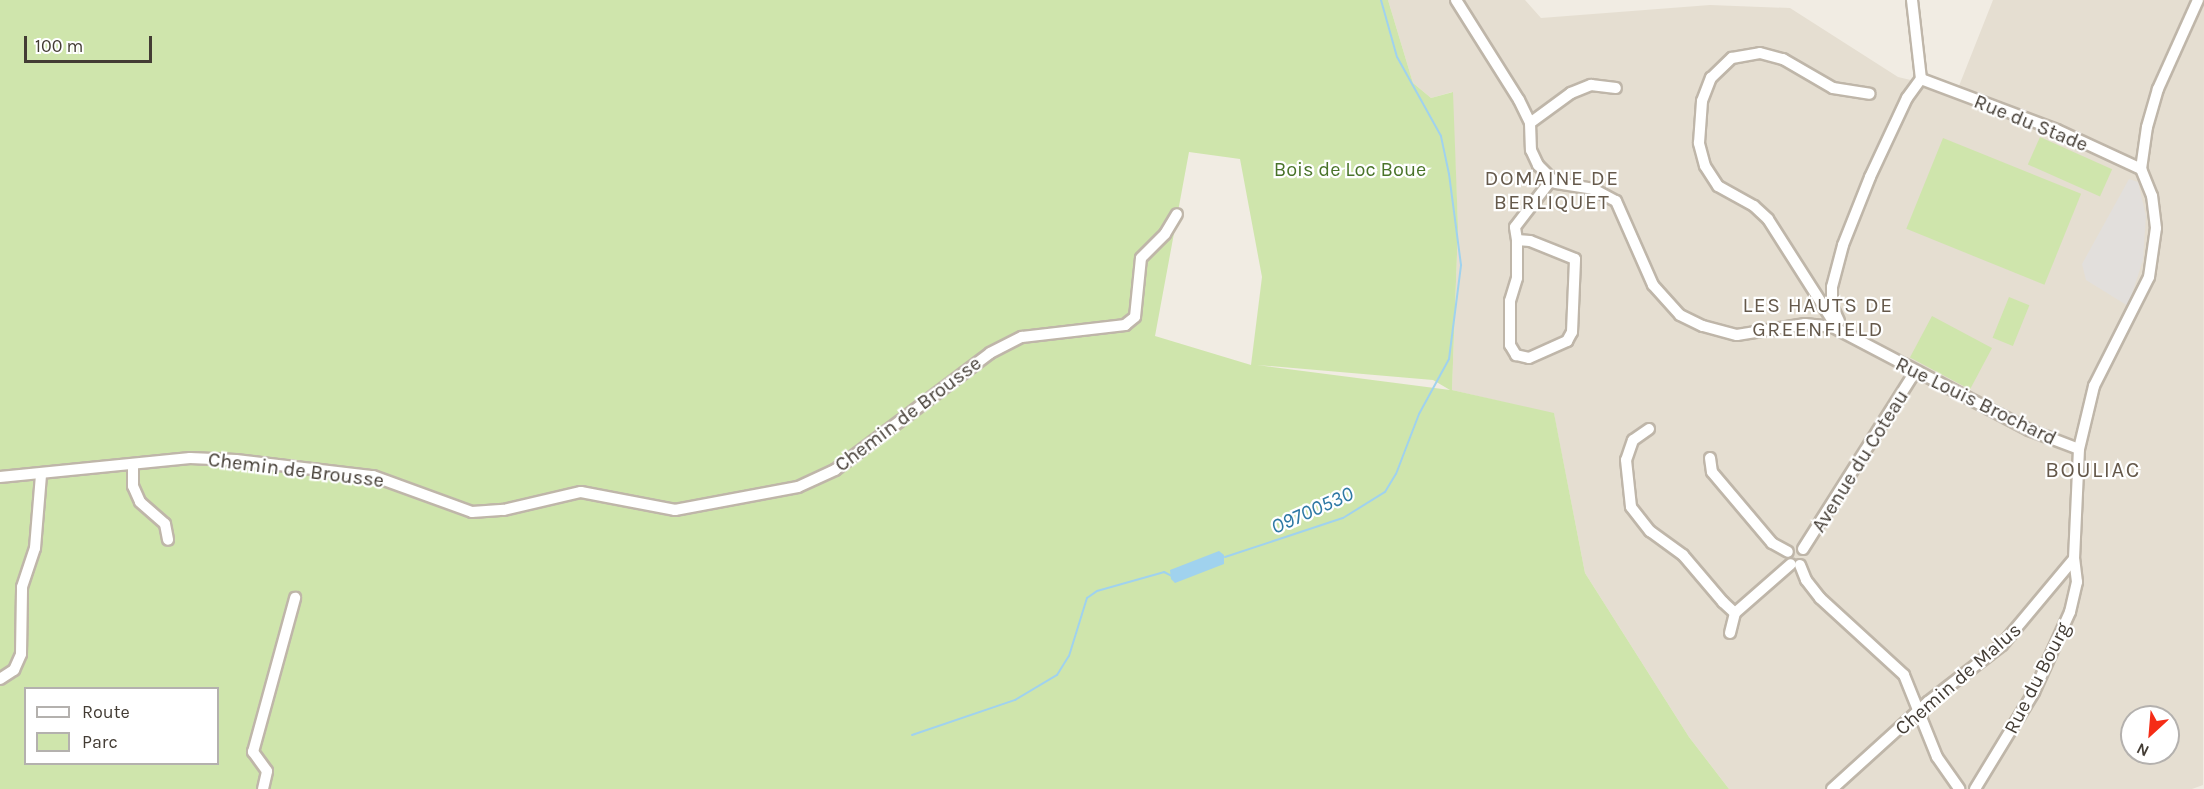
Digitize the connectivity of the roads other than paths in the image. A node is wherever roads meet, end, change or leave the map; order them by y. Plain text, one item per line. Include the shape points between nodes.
1 (1456, 0) edge
2 (1912, 0) edge
3 (2198, 0) edge
4 (1921, 79) junction
5 (1616, 88) dead end
6 (1870, 94) dead end
7 (1530, 123) junction
8 (2141, 169) junction
9 (1551, 180) junction
10 (1177, 214) dead end
11 (1517, 240) junction
12 (1843, 333) junction
13 (1915, 372) junction
14 (1649, 429) dead end
15 (2079, 449) junction
16 (1710, 458) dead end
17 (133, 465) junction
18 (41, 475) junction
19 (0, 477) edge
20 (168, 540) dead end
21 (1803, 549) junction
22 (1788, 552) junction
23 (2074, 559) junction
24 (1796, 564) junction
25 (290, 604) dead end
26 (1735, 613) junction
27 (1730, 633) dead end
28 (0, 680) edge
29 (1918, 712) junction
30 (263, 789) edge
31 (1832, 789) edge
32 (1959, 789) edge
33 (1975, 789) edge

1 - 7 street
2 - 4 street
3 - 8 street via 2158,89
4 - 8 street, Rue du Stade via 2056,130
4 - 12 street via 1907,98 1843,245 1832,297
5 - 7 street via 1592,85 1571,93
6 - 12 street via 1833,88 1783,58 1760,53 1732,58 1711,78 1702,101 1700,143 1705,166 1718,186 1768,219 1832,322
7 - 9 street via 1531,150
8 - 15 street, Rue du Bourg via 2152,196 2156,228 2149,277 2131,320 2094,386
9 - 11 street via 1515,227
9 - 12 street via 1602,191 1616,201 1653,285 1670,306 1692,322 1737,335 1765,334 1805,324 1833,327
10 - 17 street, Chemin de Brousse via 1165,234 1141,258 1135,317 1125,325 1022,337 990,353 835,470 798,487 675,510 581,492 504,510 472,513 373,476 237,460 190,458
11 - 11 street via 1566,253 1577,265 1571,337 1528,358 1516,355 1510,345
12 - 13 street, Rue Louis Brochard
13 - 15 street, Rue Louis Brochard via 2029,430
13 - 21 street, Avenue du Coteau
14 - 26 street via 1633,440 1626,460 1632,507 1650,531 1683,555
15 - 23 street, Rue du Bourg
16 - 22 street via 1712,472 1772,543
17 - 18 street, Chemin de Brousse
17 - 20 street via 133,486 140,502 165,524
18 - 19 street, Chemin de Brousse
18 - 28 street via 35,548 22,587 21,654 14,670
21 - 22 street via 1795,547
21 - 24 street via 1806,558
22 - 24 street
23 - 29 street, Chemin de Malus via 2002,645
23 - 33 street, Rue du Bourg via 2077,582 2067,622 2030,700
24 - 26 street
24 - 29 street via 1820,598 1904,675
25 - 30 street via 253,752 267,771
26 - 27 street
29 - 31 street, Chemin de Malus
29 - 32 street via 1940,763

